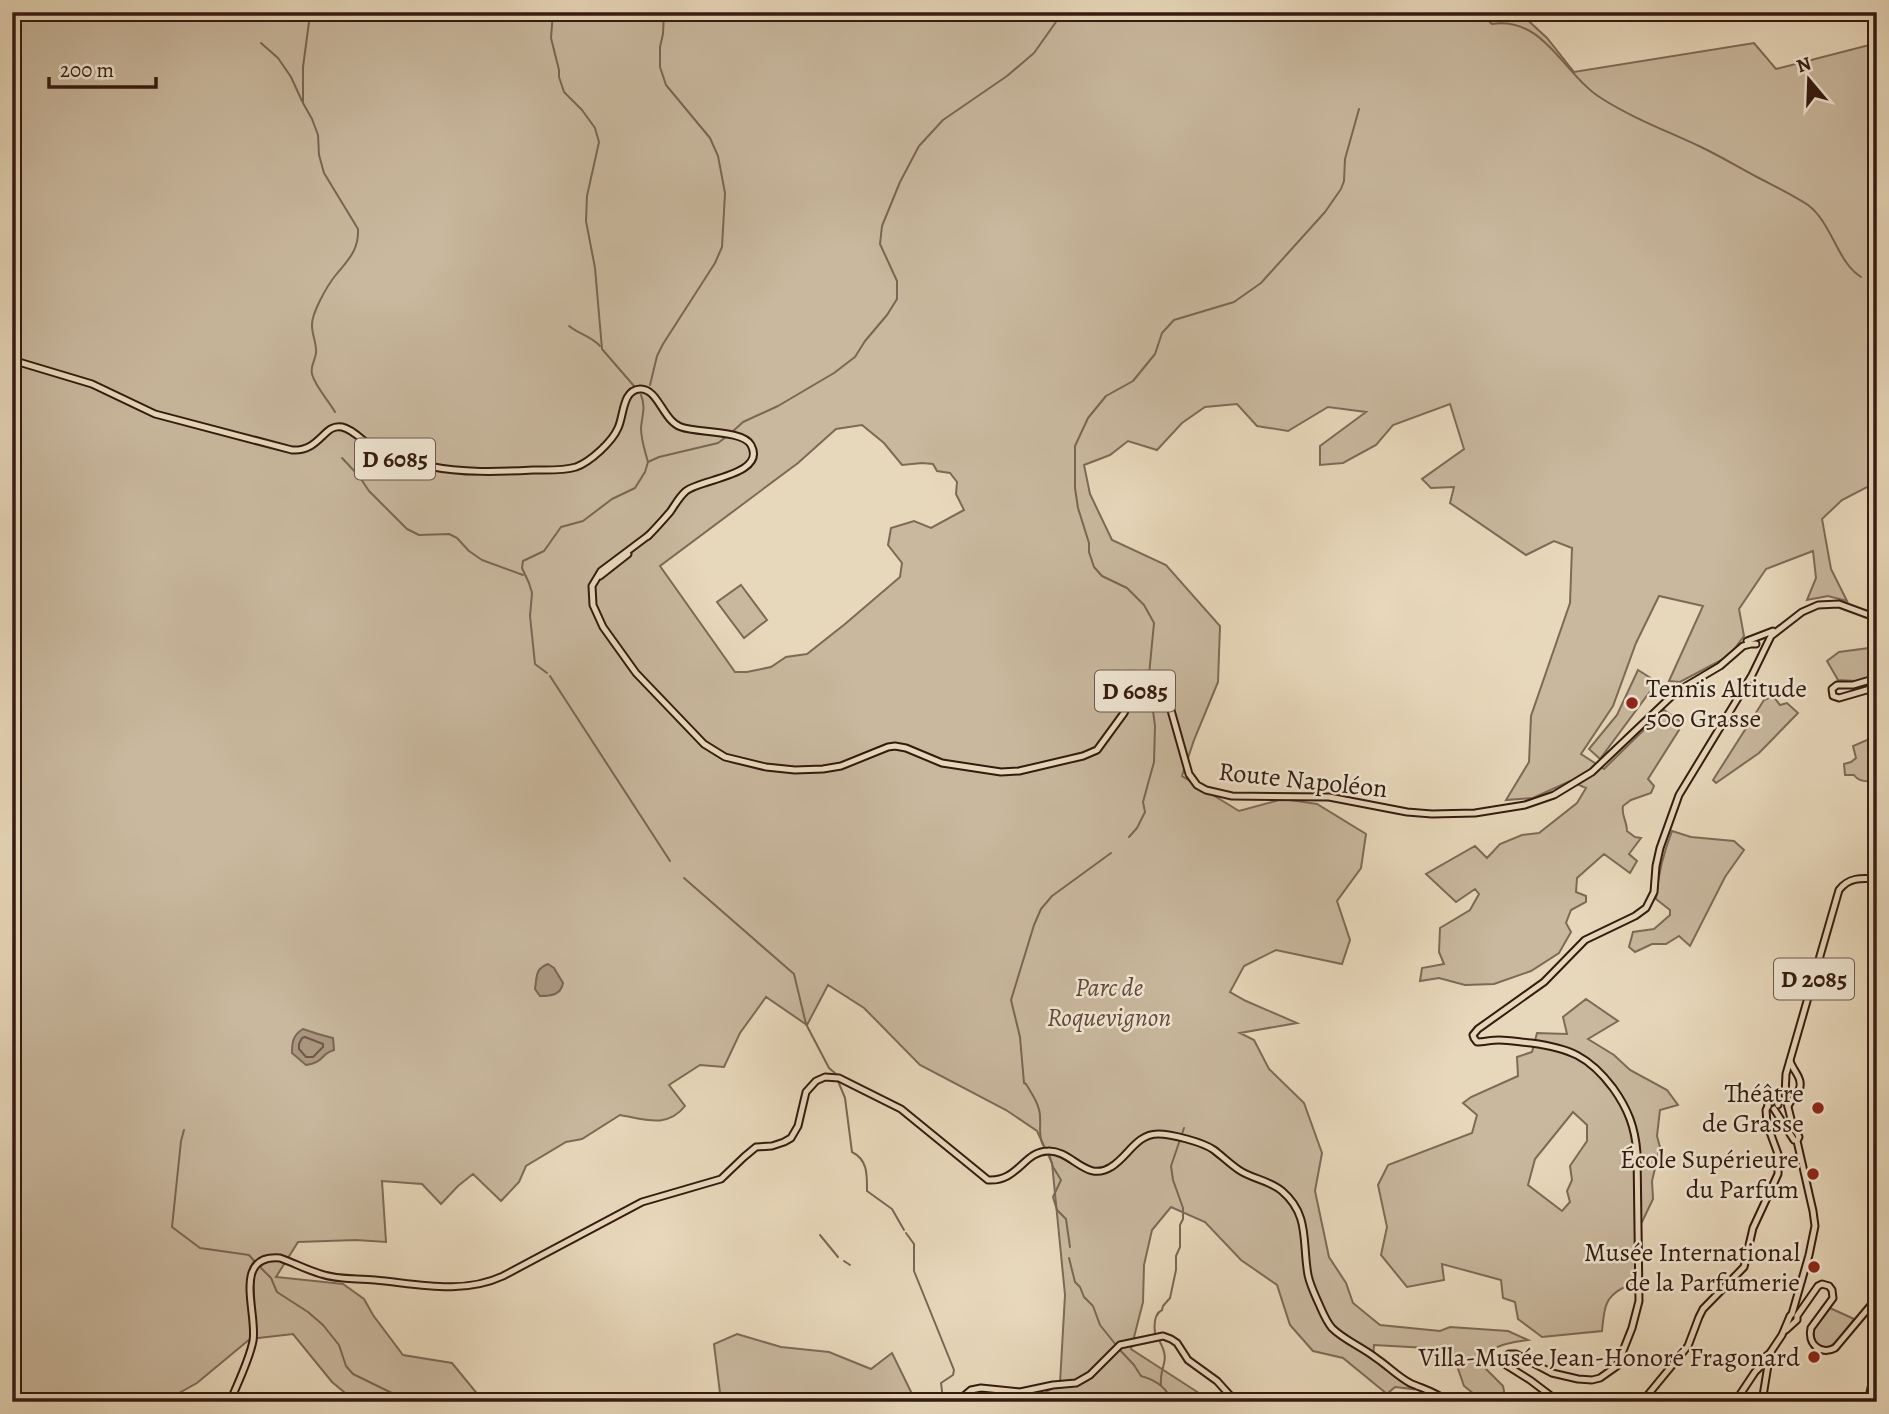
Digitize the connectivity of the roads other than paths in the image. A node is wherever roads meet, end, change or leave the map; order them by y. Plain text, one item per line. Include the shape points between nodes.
1 (12, 360) edge
2 (649, 535) junction
3 (625, 555) junction
4 (1877, 618) edge
5 (1766, 641) junction
6 (1756, 643) junction
7 (1759, 661) junction
8 (1877, 678) edge
9 (1877, 687) edge
10 (1877, 879) edge
11 (1790, 1060) junction
12 (1795, 1070) junction
13 (1786, 1074) junction
14 (1785, 1092) junction
15 (1794, 1097) junction
16 (1788, 1106) junction
17 (1794, 1137) junction
18 (1877, 1297) edge
19 (1793, 1318) junction
20 (1877, 1360) edge
21 (1767, 1361) junction
22 (1764, 1389) junction
23 (1762, 1401) edge
24 (230, 1402) edge
25 (961, 1402) edge
26 (1236, 1402) edge
27 (1448, 1402) edge
28 (1559, 1402) edge
29 (1642, 1402) edge
30 (1735, 1402) edge
31 (1755, 1402) edge
32 (1868, 1402) edge

1 - 2 main road, Route Napoléon / D 6085 via 92,384 155,414 292,450 308,449 341,426 398,460 464,472 563,469 583,464 615,433 630,393 647,391 679,427 739,437 747,440 753,453 749,466 739,472 691,488
2 - 3 main road, Route Napoléon / D 6085
2 - 3 main road, Route Napoléon / D 6085
3 - 6 main road, Route Napoléon / D 6085 via 598,579 594,609 636,673 719,755 783,769 846,765 895,746 942,763 1001,772 1083,757 1102,744 1141,680 1151,676 1160,679 1165,689 1189,774 1206,790 1232,796 1329,797 1432,814 1502,810 1561,791 1600,765 1676,692 1715,669 1742,644
4 - 5 main road, Route Napoléon via 1839,604 1825,604 1810,608
5 - 6 main road via 1763,648
5 - 6 main road, Route Napoléon via 1759,635
5 - 7 main road
6 - 7 main road
7 - 28 main road via 1679,795 1660,848 1650,904 1585,940 1544,982 1473,1036 1479,1042 1500,1040 1570,1051 1606,1079 1635,1130 1638,1310 1619,1362 1601,1378 1585,1379 1562,1376 1518,1355 1505,1356 1506,1366
8 - 9 main road via 1832,689 1833,696 1839,698
10 - 11 main road, D 2085 via 1854,879 1841,887
11 - 12 main road
11 - 13 main road, D 2085
12 - 13 main road
12 - 15 main road via 1800,1083
13 - 14 main road, D 2085
14 - 15 main road
14 - 16 main road, D 2085
15 - 16 main road
16 - 17 main road, D 2085
17 - 19 main road via 1815,1226
17 - 29 main road via 1773,1107 1766,1110 1779,1158 1778,1174 1753,1228 1744,1267 1703,1309 1688,1346
18 - 19 main road via 1828,1351 1815,1346 1810,1334 1833,1298 1831,1288 1820,1285
19 - 21 main road
20 - 32 main road
21 - 22 main road
21 - 30 main road
22 - 23 main road
22 - 31 main road
23 - 31 main road
24 - 27 main road via 253,1343 249,1279 263,1260 280,1258 321,1275 342,1278 446,1287 486,1283 642,1202 721,1179 756,1147 784,1142 798,1126 806,1092 825,1077 841,1079 901,1109 988,1181 1007,1178 1039,1152 1058,1153 1095,1172 1111,1167 1144,1137 1158,1134 1209,1147 1287,1197 1301,1218 1309,1279 1333,1329 1399,1377
25 - 26 main road via 971,1390 981,1388 1020,1392 1076,1383 1120,1345 1163,1336 1177,1343 1188,1360

